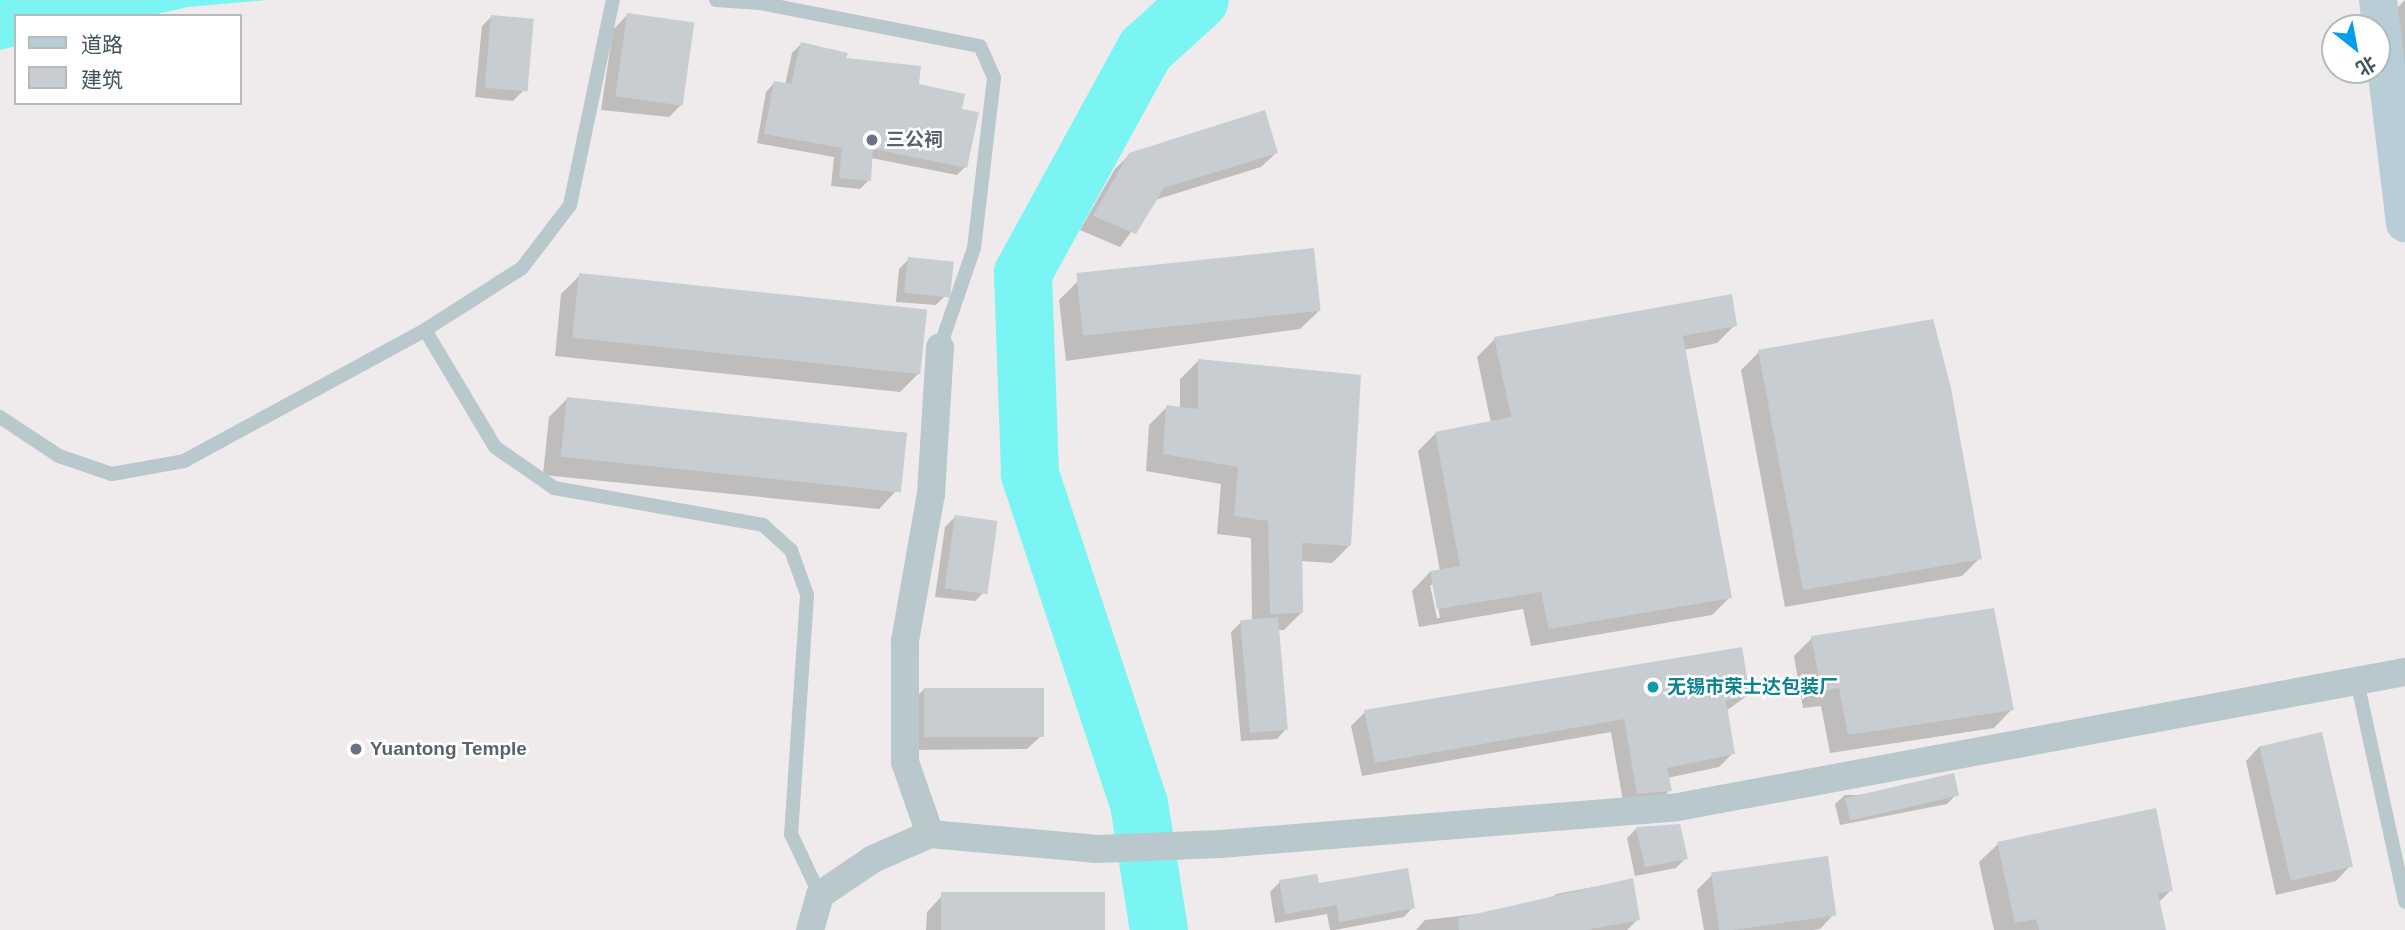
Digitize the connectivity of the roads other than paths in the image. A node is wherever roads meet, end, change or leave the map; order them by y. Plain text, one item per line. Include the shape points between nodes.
1 (613, 0) edge
2 (716, 0) edge
3 (2378, 0) edge
4 (2405, 223) edge
5 (425, 330) junction
6 (940, 347) joint
7 (0, 417) edge
8 (2405, 672) edge
9 (2357, 681) junction
10 (930, 834) junction
11 (820, 895) junction
12 (2405, 902) edge
13 (810, 930) edge

1 - 5 lane via 570,205 522,268
2 - 6 lane via 760,3 980,46 994,78 974,248
3 - 4 main road
5 - 7 lane via 184,461 112,474 59,456
5 - 11 lane via 495,447 554,488 763,525 791,550 807,595 792,834
6 - 10 street via 931,494 905,641 905,762
8 - 9 street
9 - 10 street via 1678,807 1220,844 1097,849
9 - 12 lane
10 - 11 street via 873,859
11 - 13 street

